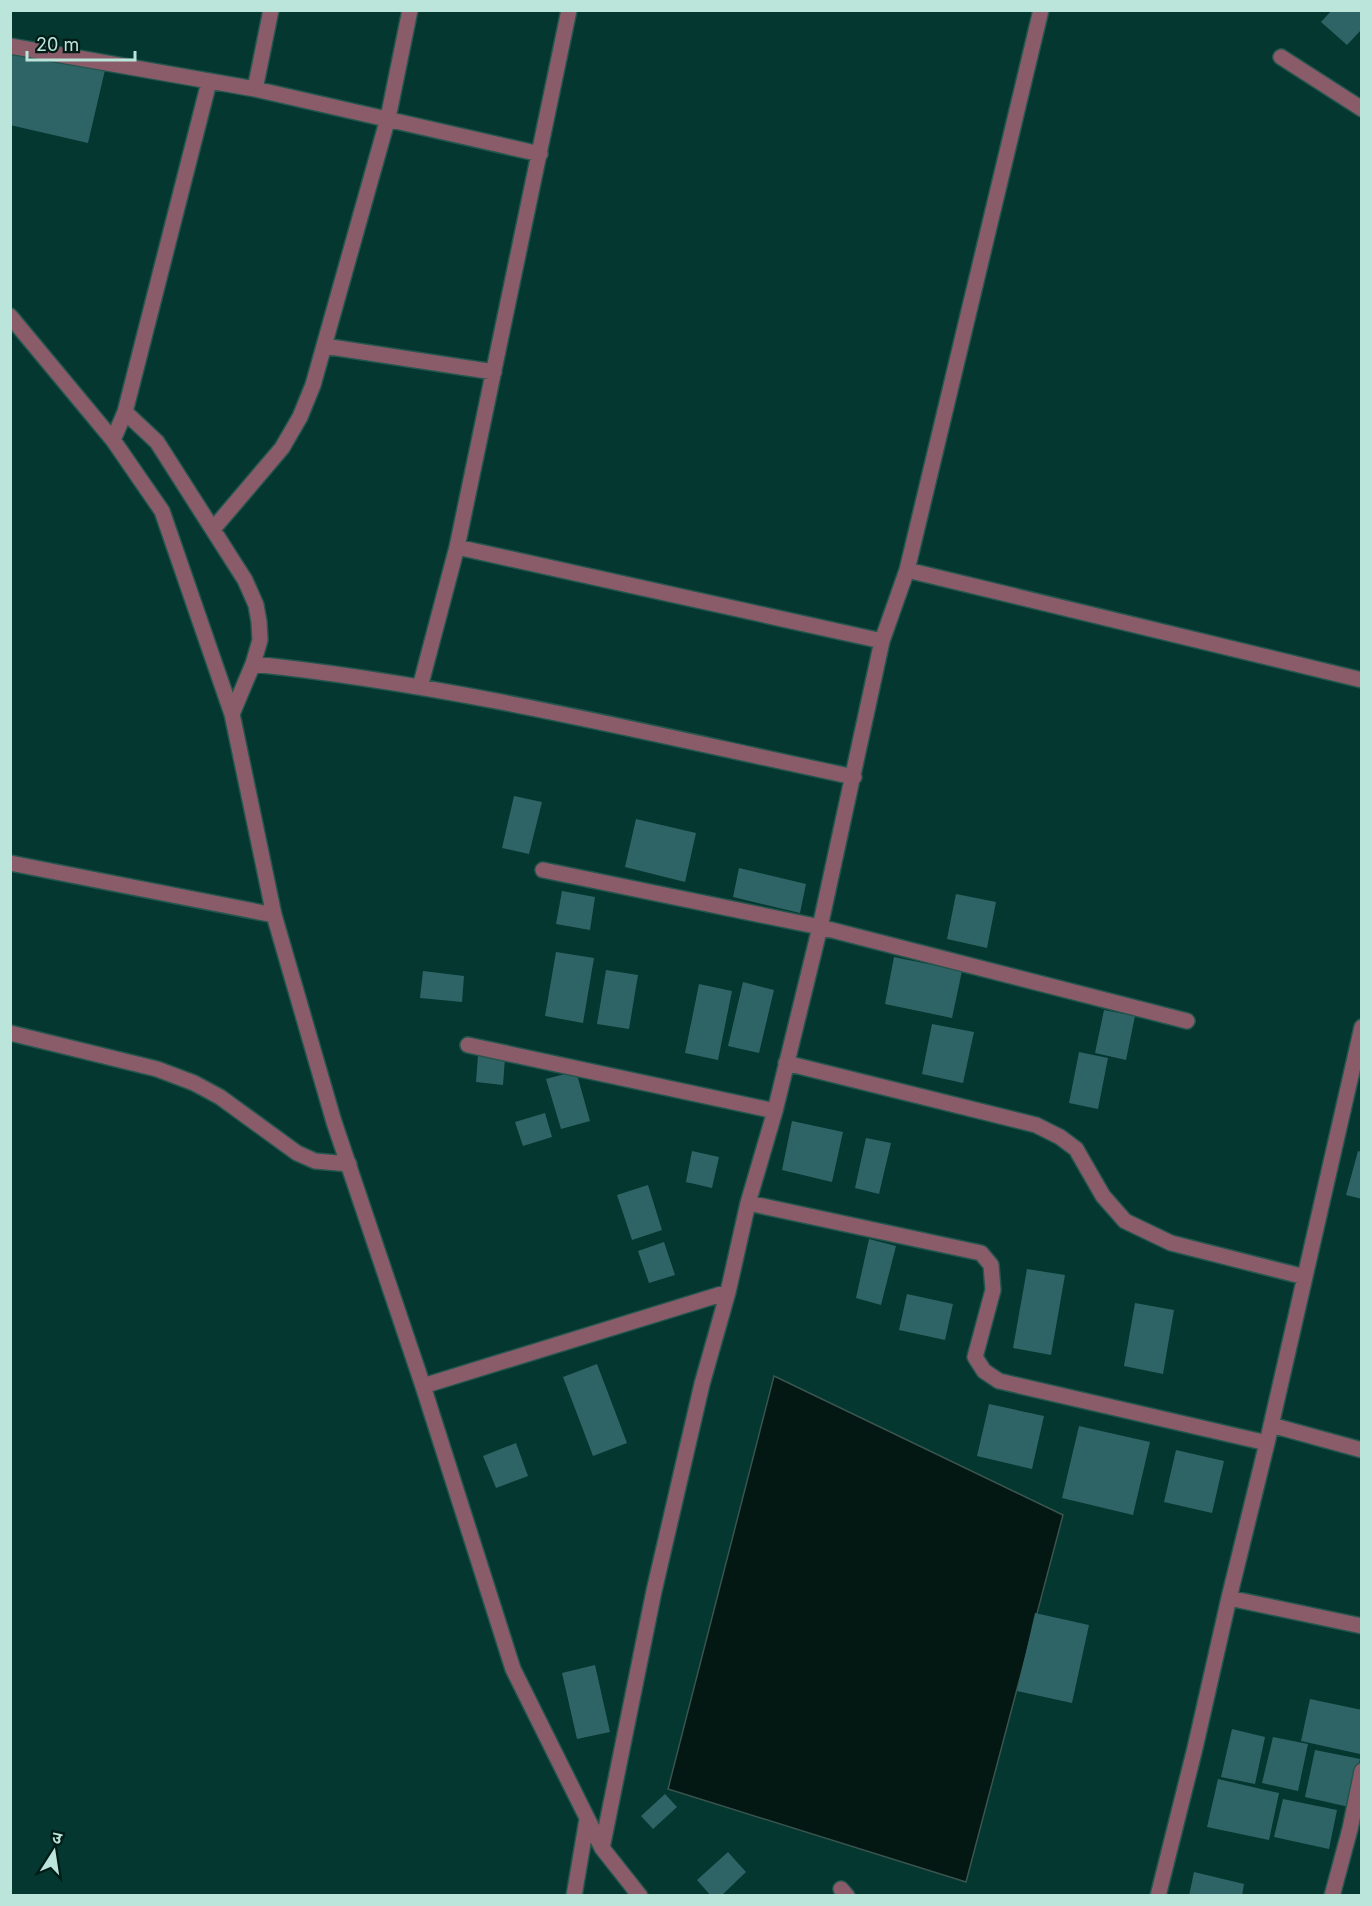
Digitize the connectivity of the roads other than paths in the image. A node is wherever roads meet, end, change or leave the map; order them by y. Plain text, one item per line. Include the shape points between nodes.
1 (271, 10) edge
2 (410, 10) edge
3 (569, 10) edge
4 (1041, 10) edge
5 (10, 46) edge
6 (1281, 57) dead end
7 (209, 82) junction
8 (255, 89) junction
9 (1362, 109) edge
10 (388, 118) junction
11 (540, 154) junction
12 (10, 316) edge
13 (324, 346) junction
14 (494, 372) junction
15 (125, 412) junction
16 (113, 440) junction
17 (214, 528) junction
18 (457, 547) junction
19 (907, 570) junction
20 (882, 641) junction
21 (253, 663) junction
22 (1362, 680) edge
23 (420, 687) junction
24 (232, 714) junction
25 (854, 777) junction
26 (10, 863) edge
27 (543, 870) dead end
28 (274, 915) junction
29 (820, 927) junction
30 (1187, 1021) dead end
31 (1362, 1027) edge
32 (10, 1033) edge
33 (468, 1045) dead end
34 (786, 1063) junction
35 (775, 1111) junction
36 (349, 1164) junction
37 (748, 1203) junction
38 (1305, 1277) junction
39 (728, 1292) junction
40 (423, 1386) junction
41 (1271, 1425) junction
42 (1268, 1443) junction
43 (1362, 1450) edge
44 (1228, 1598) junction
45 (1362, 1626) edge
46 (1362, 1771) edge
47 (587, 1819) junction
48 (1356, 1830) edge
49 (602, 1848) junction
50 (574, 1896) edge
51 (640, 1896) edge
52 (1158, 1896) edge
53 (1332, 1896) edge

1 - 8 street
2 - 10 street
3 - 11 street
4 - 19 street
5 - 7 street
6 - 9 street
7 - 8 street
7 - 15 street
8 - 10 street
10 - 11 street
10 - 13 street
11 - 14 street
12 - 16 street
13 - 14 street
13 - 17 street via 300,417 282,448
14 - 18 street
15 - 16 street
15 - 17 street via 157,442
16 - 24 street via 162,511
17 - 21 street via 256,605 260,640
18 - 20 street
18 - 23 street
19 - 20 street
19 - 22 street
20 - 25 street
21 - 23 street
21 - 24 street
23 - 25 street
24 - 28 street
25 - 29 street
26 - 28 street
27 - 29 street
28 - 36 street
29 - 30 street
29 - 34 street
31 - 38 street
32 - 36 street via 194,1083 220,1096 297,1153 315,1161
33 - 35 street
34 - 35 street
34 - 38 street via 1036,1125 1076,1149 1102,1196 1125,1221 1171,1243
35 - 37 street
36 - 40 street
37 - 39 street
37 - 42 street via 981,1253 991,1265 993,1290 975,1357 984,1371 999,1381
38 - 41 street
39 - 40 street
39 - 49 street via 702,1384 654,1591
40 - 47 street via 513,1669
41 - 42 street
41 - 43 street
42 - 44 street
44 - 45 street
44 - 52 street
46 - 48 street
47 - 49 street
47 - 50 street
48 - 53 street
49 - 51 street

